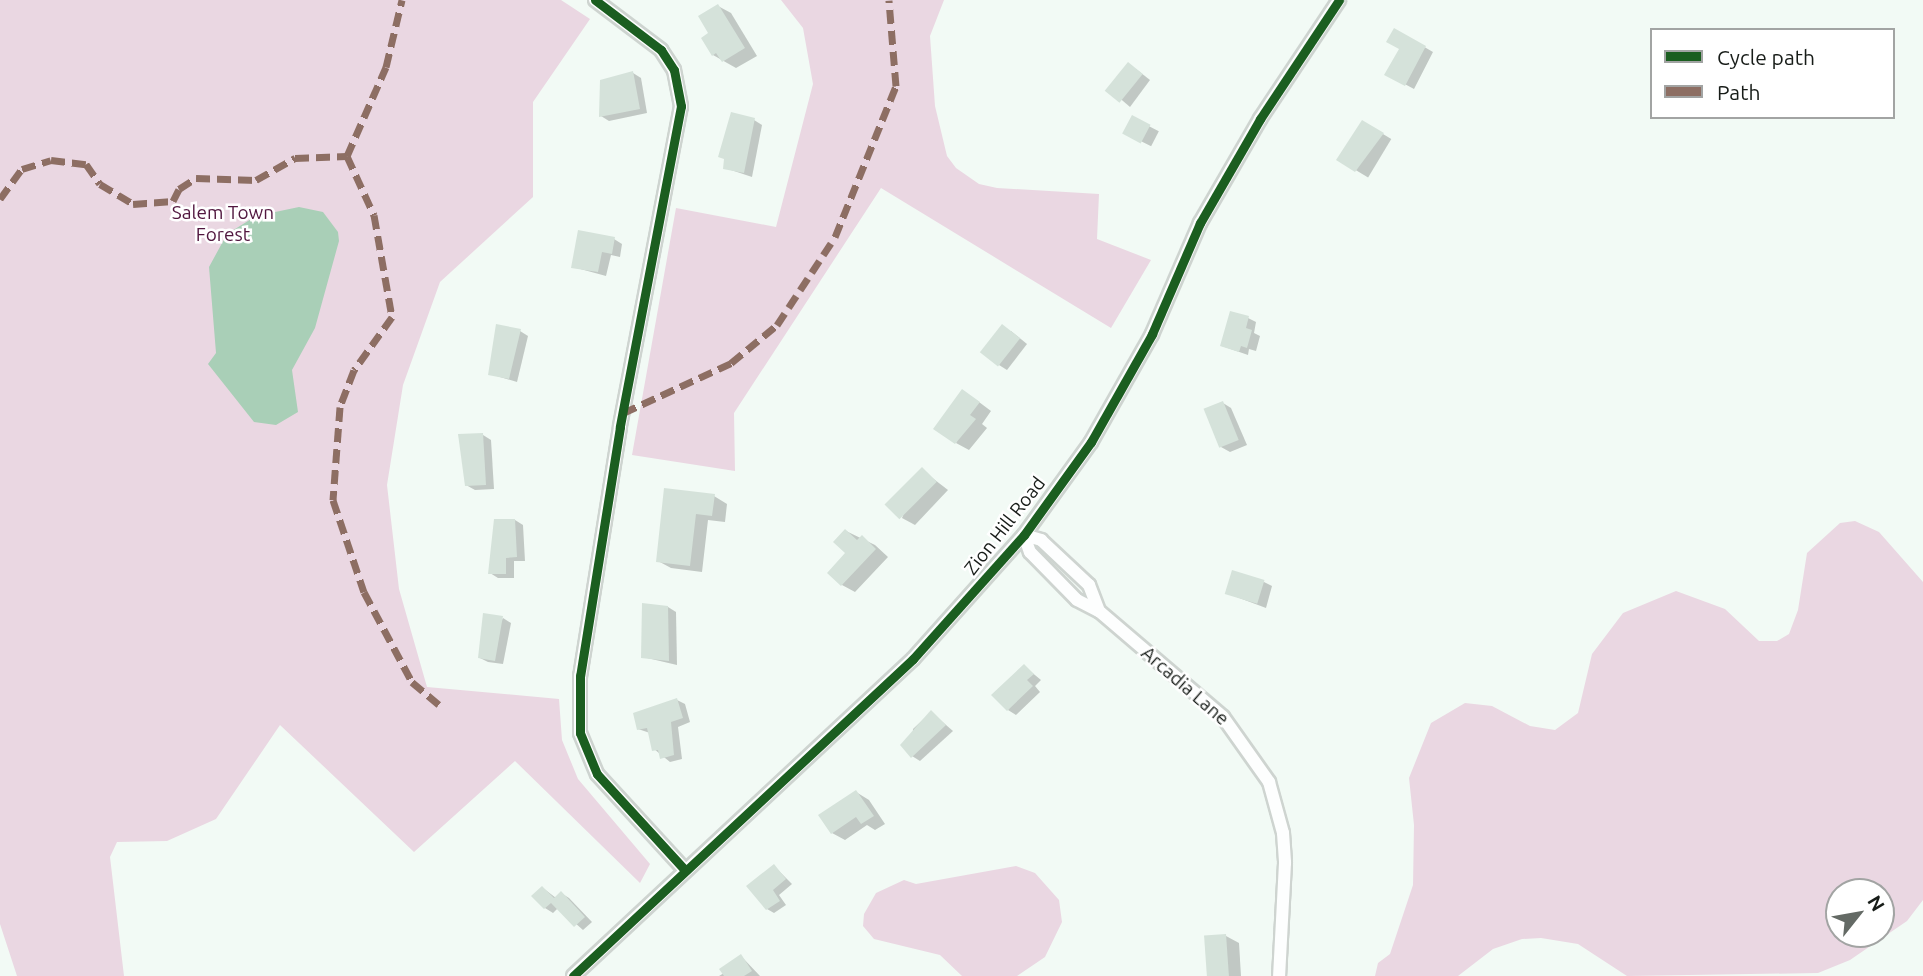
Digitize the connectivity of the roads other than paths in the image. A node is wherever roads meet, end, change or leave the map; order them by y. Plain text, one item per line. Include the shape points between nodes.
1 (595, 0) edge
2 (1339, 0) edge
3 (1024, 535) junction
4 (1099, 611) junction
5 (684, 869) junction
6 (573, 976) edge
7 (1279, 976) edge

1 - 5 street via 661,50 674,70 681,106 621,420 580,676 580,733 597,774
2 - 3 street, Zion Hill Road via 1260,119 1200,223 1152,334 1091,442
3 - 4 street, Arcadia Lane via 1030,552 1067,590
3 - 4 street, Arcadia Lane via 1041,540 1089,585
3 - 5 street, Zion Hill Road via 921,651
4 - 7 street, Arcadia Lane via 1223,717 1269,782 1283,833
5 - 6 street, Zion Hill Road

